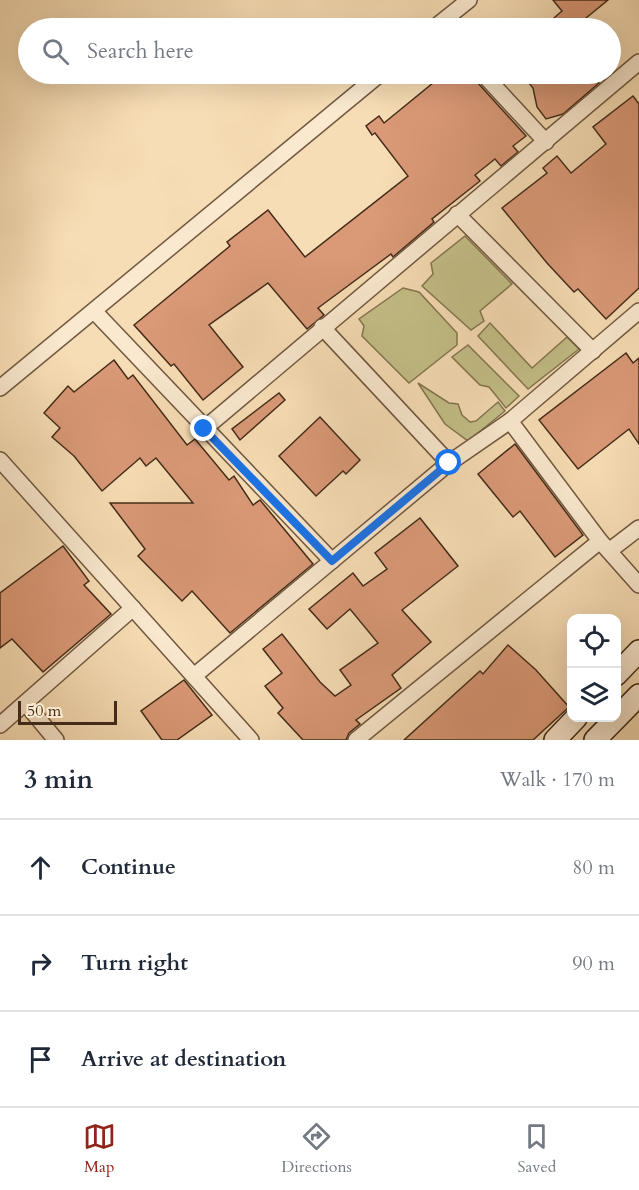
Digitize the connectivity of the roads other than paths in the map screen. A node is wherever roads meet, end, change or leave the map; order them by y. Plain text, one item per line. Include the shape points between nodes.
1 (469, 0) edge
2 (448, 18) edge
3 (639, 62) edge
4 (621, 77) edge
5 (368, 84) edge
6 (492, 84) edge
7 (613, 84) edge
8 (546, 142) junction
9 (457, 214) junction
10 (94, 311) junction
11 (639, 311) edge
12 (322, 327) junction
13 (593, 351) junction
14 (0, 388) edge
15 (510, 421) junction
16 (204, 429) junction
17 (0, 460) edge
18 (449, 463) junction
19 (639, 528) edge
20 (604, 546) junction
21 (332, 561) junction
22 (639, 585) edge
23 (133, 608) junction
24 (639, 651) edge
25 (621, 670) edge
26 (194, 676) junction
27 (639, 695) edge
28 (26, 704) junction
29 (571, 722) edge
30 (0, 725) edge
31 (56, 740) edge
32 (251, 740) edge
33 (356, 740) edge
34 (555, 740) edge
35 (595, 740) edge

1 - 2 street
3 - 4 street
5 - 10 street
6 - 8 street
7 - 8 street
8 - 9 street
9 - 12 street
9 - 13 street
10 - 14 street
10 - 16 street
11 - 13 street
12 - 16 street
12 - 18 street
13 - 15 street
15 - 18 street
15 - 20 street
16 - 21 street
17 - 23 street
18 - 21 street
19 - 20 street
20 - 22 street
20 - 33 street
21 - 26 street
23 - 26 street
23 - 28 street
24 - 25 main road
26 - 32 street
27 - 35 main road
28 - 30 street
28 - 31 street
29 - 34 main road

